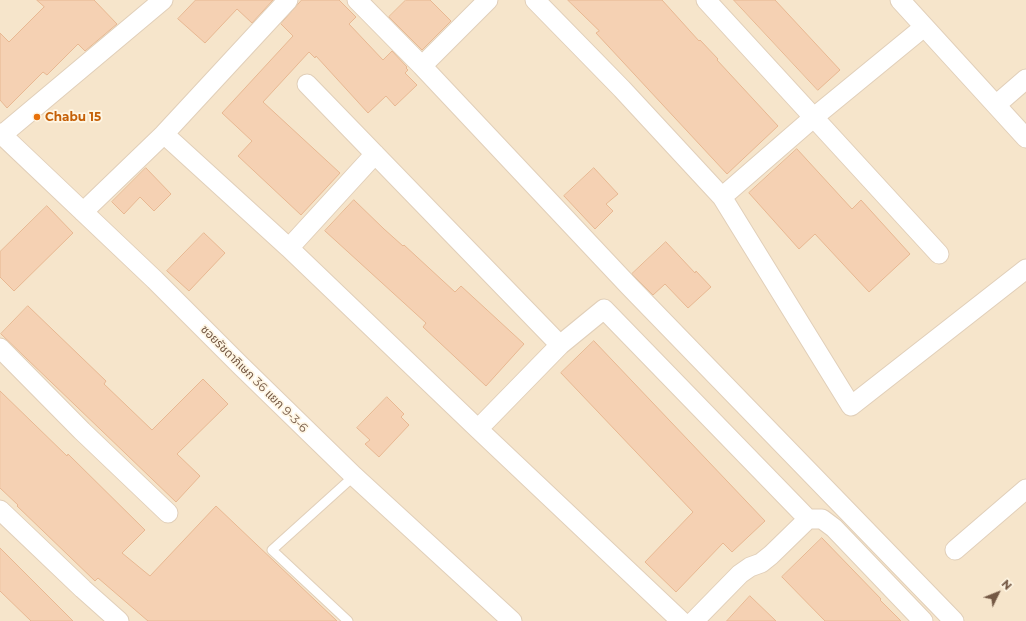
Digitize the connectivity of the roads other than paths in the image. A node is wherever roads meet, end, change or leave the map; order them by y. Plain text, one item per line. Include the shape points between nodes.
1 (163, 0) edge
2 (288, 0) edge
3 (357, 0) edge
4 (488, 0) edge
5 (535, 0) edge
6 (706, 0) edge
7 (900, 0) edge
8 (924, 26) junction
9 (422, 66) junction
10 (1026, 79) edge
11 (307, 84) dead end
12 (996, 105) junction
13 (813, 118) junction
14 (1, 134) edge
15 (164, 134) junction
16 (1026, 138) edge
17 (375, 154) junction
18 (722, 197) junction
19 (83, 212) junction
20 (289, 248) junction
21 (939, 254) dead end
22 (1026, 269) edge
23 (560, 345) junction
24 (0, 348) edge
25 (478, 429) junction
26 (354, 476) junction
27 (1026, 488) edge
28 (0, 510) edge
29 (168, 513) dead end
30 (808, 519) junction
31 (955, 550) dead end
32 (120, 621) edge
33 (348, 621) edge
34 (512, 621) edge
35 (681, 621) edge
36 (694, 621) edge
37 (923, 621) edge
38 (954, 621) edge

1 - 14 street
2 - 15 street
3 - 9 street
4 - 9 street
5 - 18 street
6 - 13 street
7 - 8 street
8 - 12 street
8 - 13 street
9 - 38 street via 629,286
10 - 12 street
11 - 17 street
12 - 16 street
13 - 18 street
13 - 21 street
14 - 19 street, ซอยรัชดาภิเษก 36 แยก 9-3-6
15 - 19 street
15 - 20 street
17 - 20 street
17 - 23 street
18 - 22 street via 852,406
19 - 26 street, ซอยรัชดาภิเษก 36 แยก 9-3-6
20 - 25 street
23 - 25 street
23 - 30 street via 604,309
24 - 29 street
25 - 35 street
26 - 33 lane via 272,550
26 - 34 street, ซอยรัชดาภิเษก 36 แยก 9-3-6
27 - 31 street
28 - 32 street via 83,590
30 - 36 street via 771,555 740,574
30 - 37 street via 822,519 834,528

